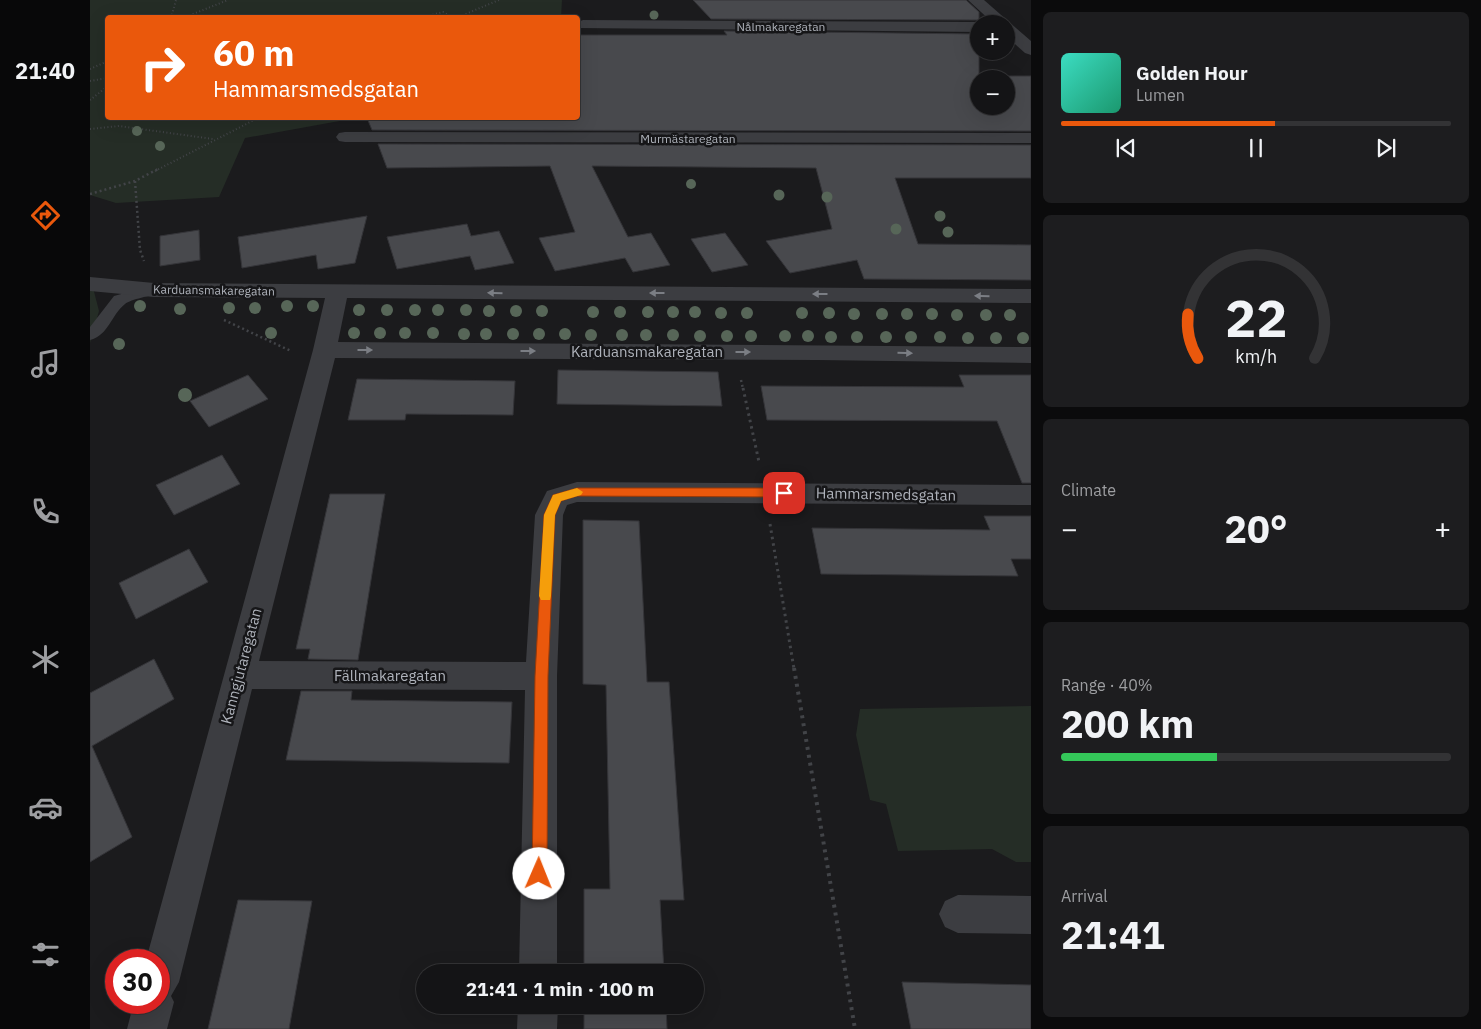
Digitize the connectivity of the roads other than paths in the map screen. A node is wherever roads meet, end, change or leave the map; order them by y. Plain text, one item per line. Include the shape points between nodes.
1 (975, 0) edge
2 (992, 15) edge
3 (583, 25) dead end
4 (970, 26) edge
5 (1015, 35) edge
6 (1031, 50) edge
7 (345, 137) dead end
8 (1031, 138) edge
9 (90, 284) edge
10 (154, 290) junction
11 (338, 291) junction
12 (1031, 296) edge
13 (90, 335) edge
14 (1031, 355) edge
15 (323, 357) junction
16 (1031, 495) edge
17 (239, 675) junction
18 (541, 676) junction
19 (958, 914) dead end
20 (1031, 915) edge
21 (168, 949) edge
22 (538, 964) edge
23 (151, 1014) edge
24 (538, 1014) edge
25 (147, 1029) edge
26 (537, 1029) edge

1 - 2 street
3 - 4 street, Nålmakaregatan
5 - 6 street
7 - 8 street, Murmästaregatan
9 - 10 street, Karduansmakaregatan
10 - 11 street, Karduansmakaregatan
10 - 13 lane via 120,300
12 -> 11 street, Karduansmakaregatan
11 - 15 street
15 -> 14 street, Karduansmakaregatan via 735,352
15 - 17 street, Kanngjutaregatan
16 - 18 street, Hammarsmedsgatan via 577,492 557,498 549,515
17 - 18 street, Fällmakaregatan
17 - 21 street, Kanngjutaregatan
18 - 22 street, Hammarsmedsgatan
19 - 20 street
23 - 25 street
24 - 26 street

